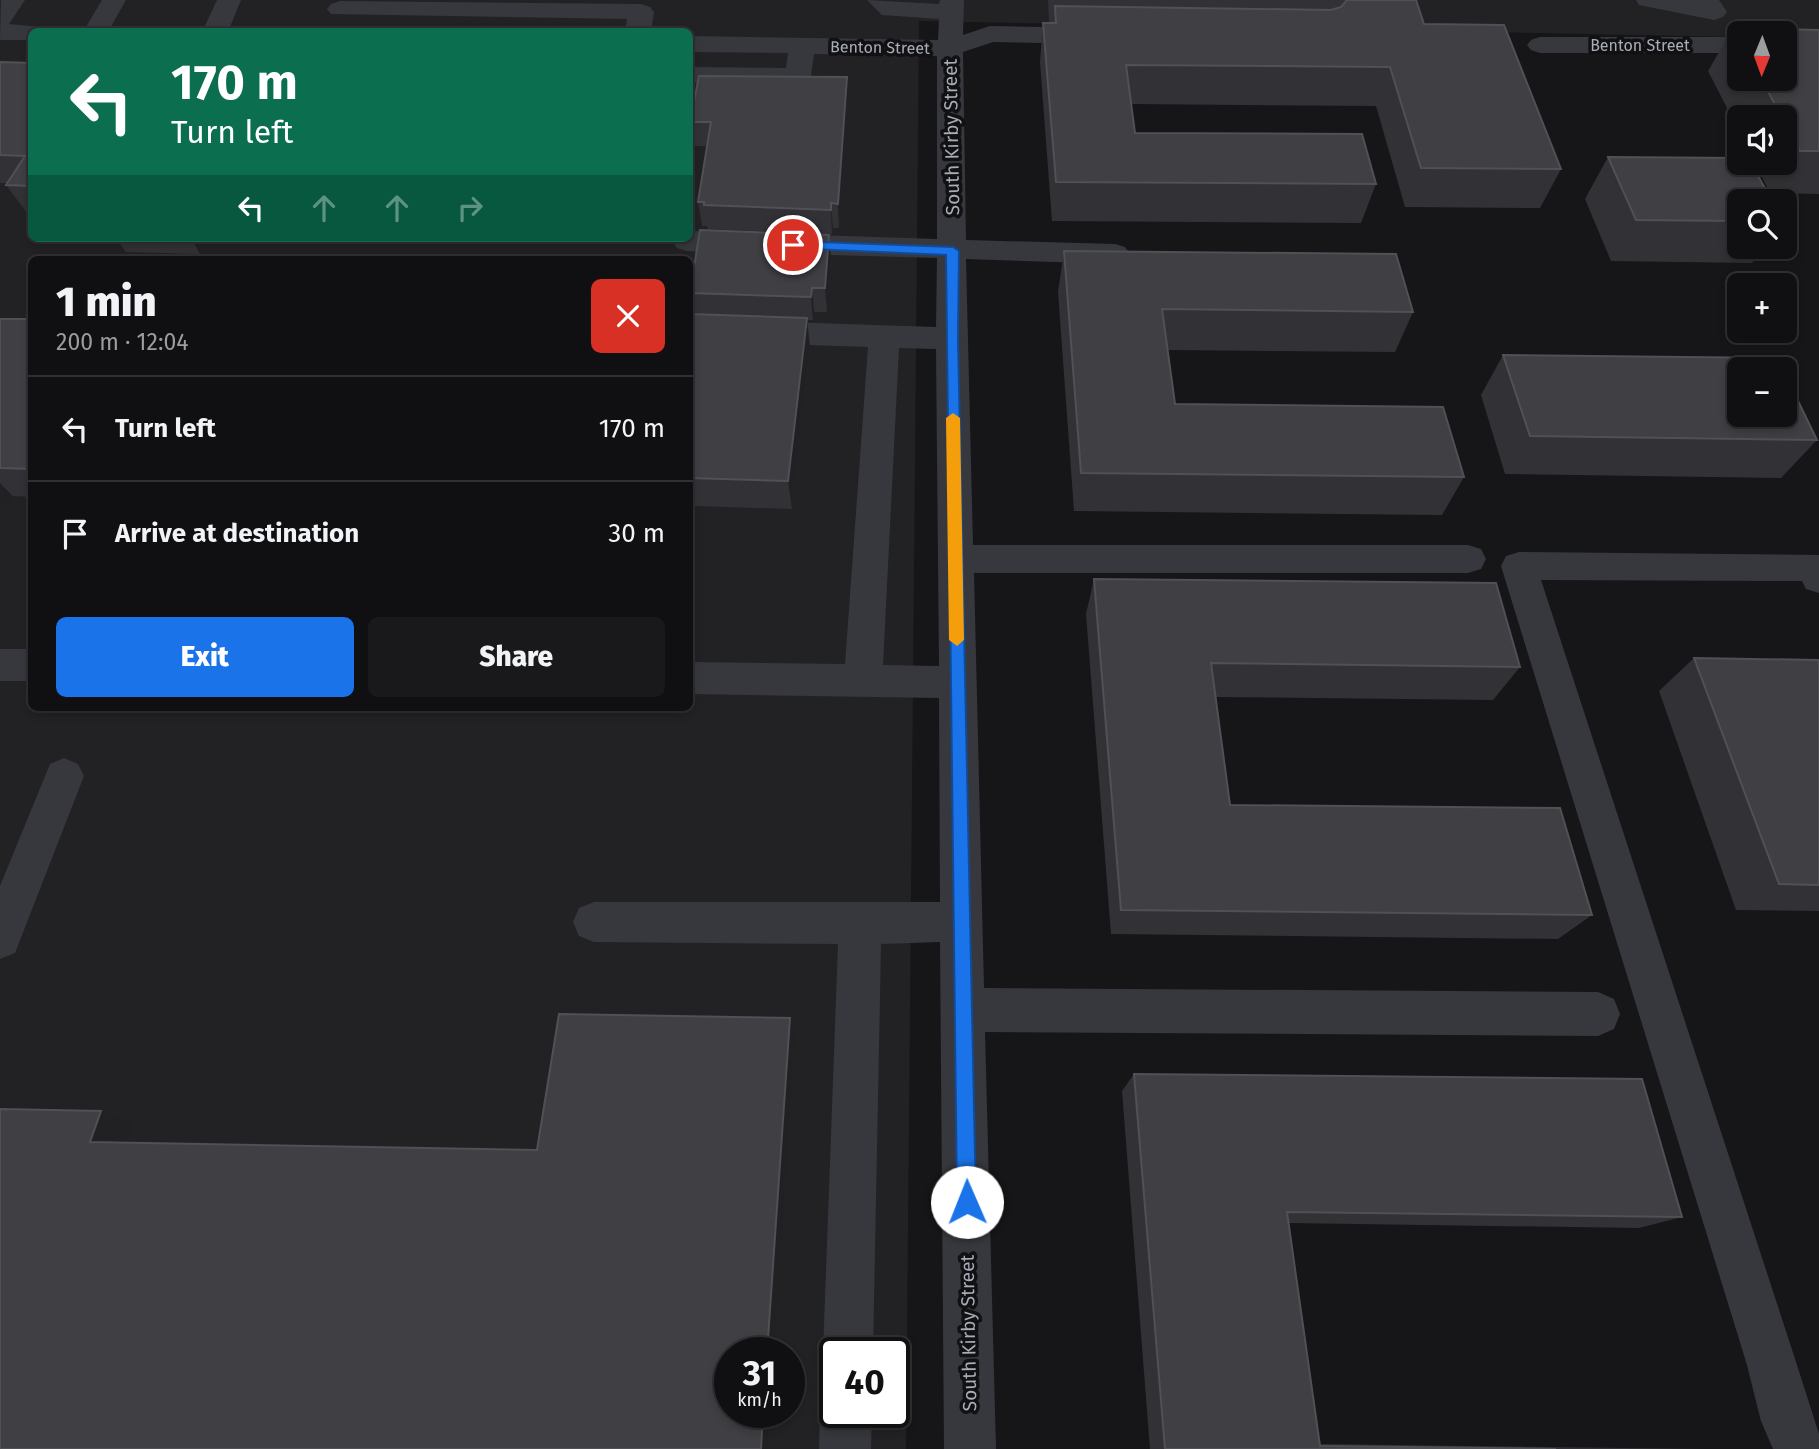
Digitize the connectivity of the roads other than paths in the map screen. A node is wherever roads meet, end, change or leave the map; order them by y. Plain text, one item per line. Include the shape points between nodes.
1 (114, 0) edge
2 (229, 0) edge
3 (879, 0) edge
4 (1648, 0) edge
5 (1707, 0) edge
6 (952, 6) edge
7 (338, 13) edge
8 (534, 13) edge
9 (97, 28) edge
10 (217, 28) edge
11 (639, 28) edge
12 (0, 32) edge
13 (28, 33) edge
14 (1114, 36) edge
15 (693, 44) edge
16 (1727, 44) edge
17 (802, 45) junction
18 (1540, 45) dead end
19 (950, 48) junction
20 (693, 75) edge
21 (693, 241) edge
22 (953, 251) junction
23 (1147, 254) edge
24 (693, 330) edge
25 (884, 337) junction
26 (952, 339) junction
27 (956, 559) junction
28 (1468, 559) dead end
29 (1819, 579) edge
30 (0, 664) edge
31 (28, 665) edge
32 (693, 678) edge
33 (863, 682) junction
34 (957, 682) junction
35 (64, 776) dead end
36 (594, 922) dead end
37 (963, 922) junction
38 (860, 924) junction
39 (0, 939) edge
40 (964, 1010) junction
41 (1598, 1014) dead end
42 (848, 1337) edge
43 (846, 1428) edge
44 (845, 1449) edge
45 (970, 1449) edge
46 (1798, 1449) edge

1 - 9 street
2 - 10 street
3 - 6 street via 891,10
4 - 5 street via 1714,12
6 - 19 street, South Kirby Street
7 - 8 street
8 - 11 street via 642,12
12 - 13 street
14 - 19 street, Benton Street via 990,34
15 - 17 street, Benton Street
16 - 18 street, Benton Street
17 - 19 street, Benton Street
17 - 20 street via 798,76
19 - 22 street, South Kirby Street
21 - 22 street
22 - 23 street
22 - 26 street, South Kirby Street
24 - 25 street
25 - 26 street
25 - 33 street
26 - 27 street, South Kirby Street
27 - 28 street
27 - 34 street, South Kirby Street
29 - 46 street via 1813,567 1519,566
30 - 31 street
32 - 33 street
33 - 34 street
34 - 37 street, South Kirby Street
35 - 39 street
36 - 38 street
37 - 38 street
37 - 40 street, South Kirby Street
38 - 42 street
40 - 41 street
40 - 45 street, South Kirby Street
43 - 44 street

